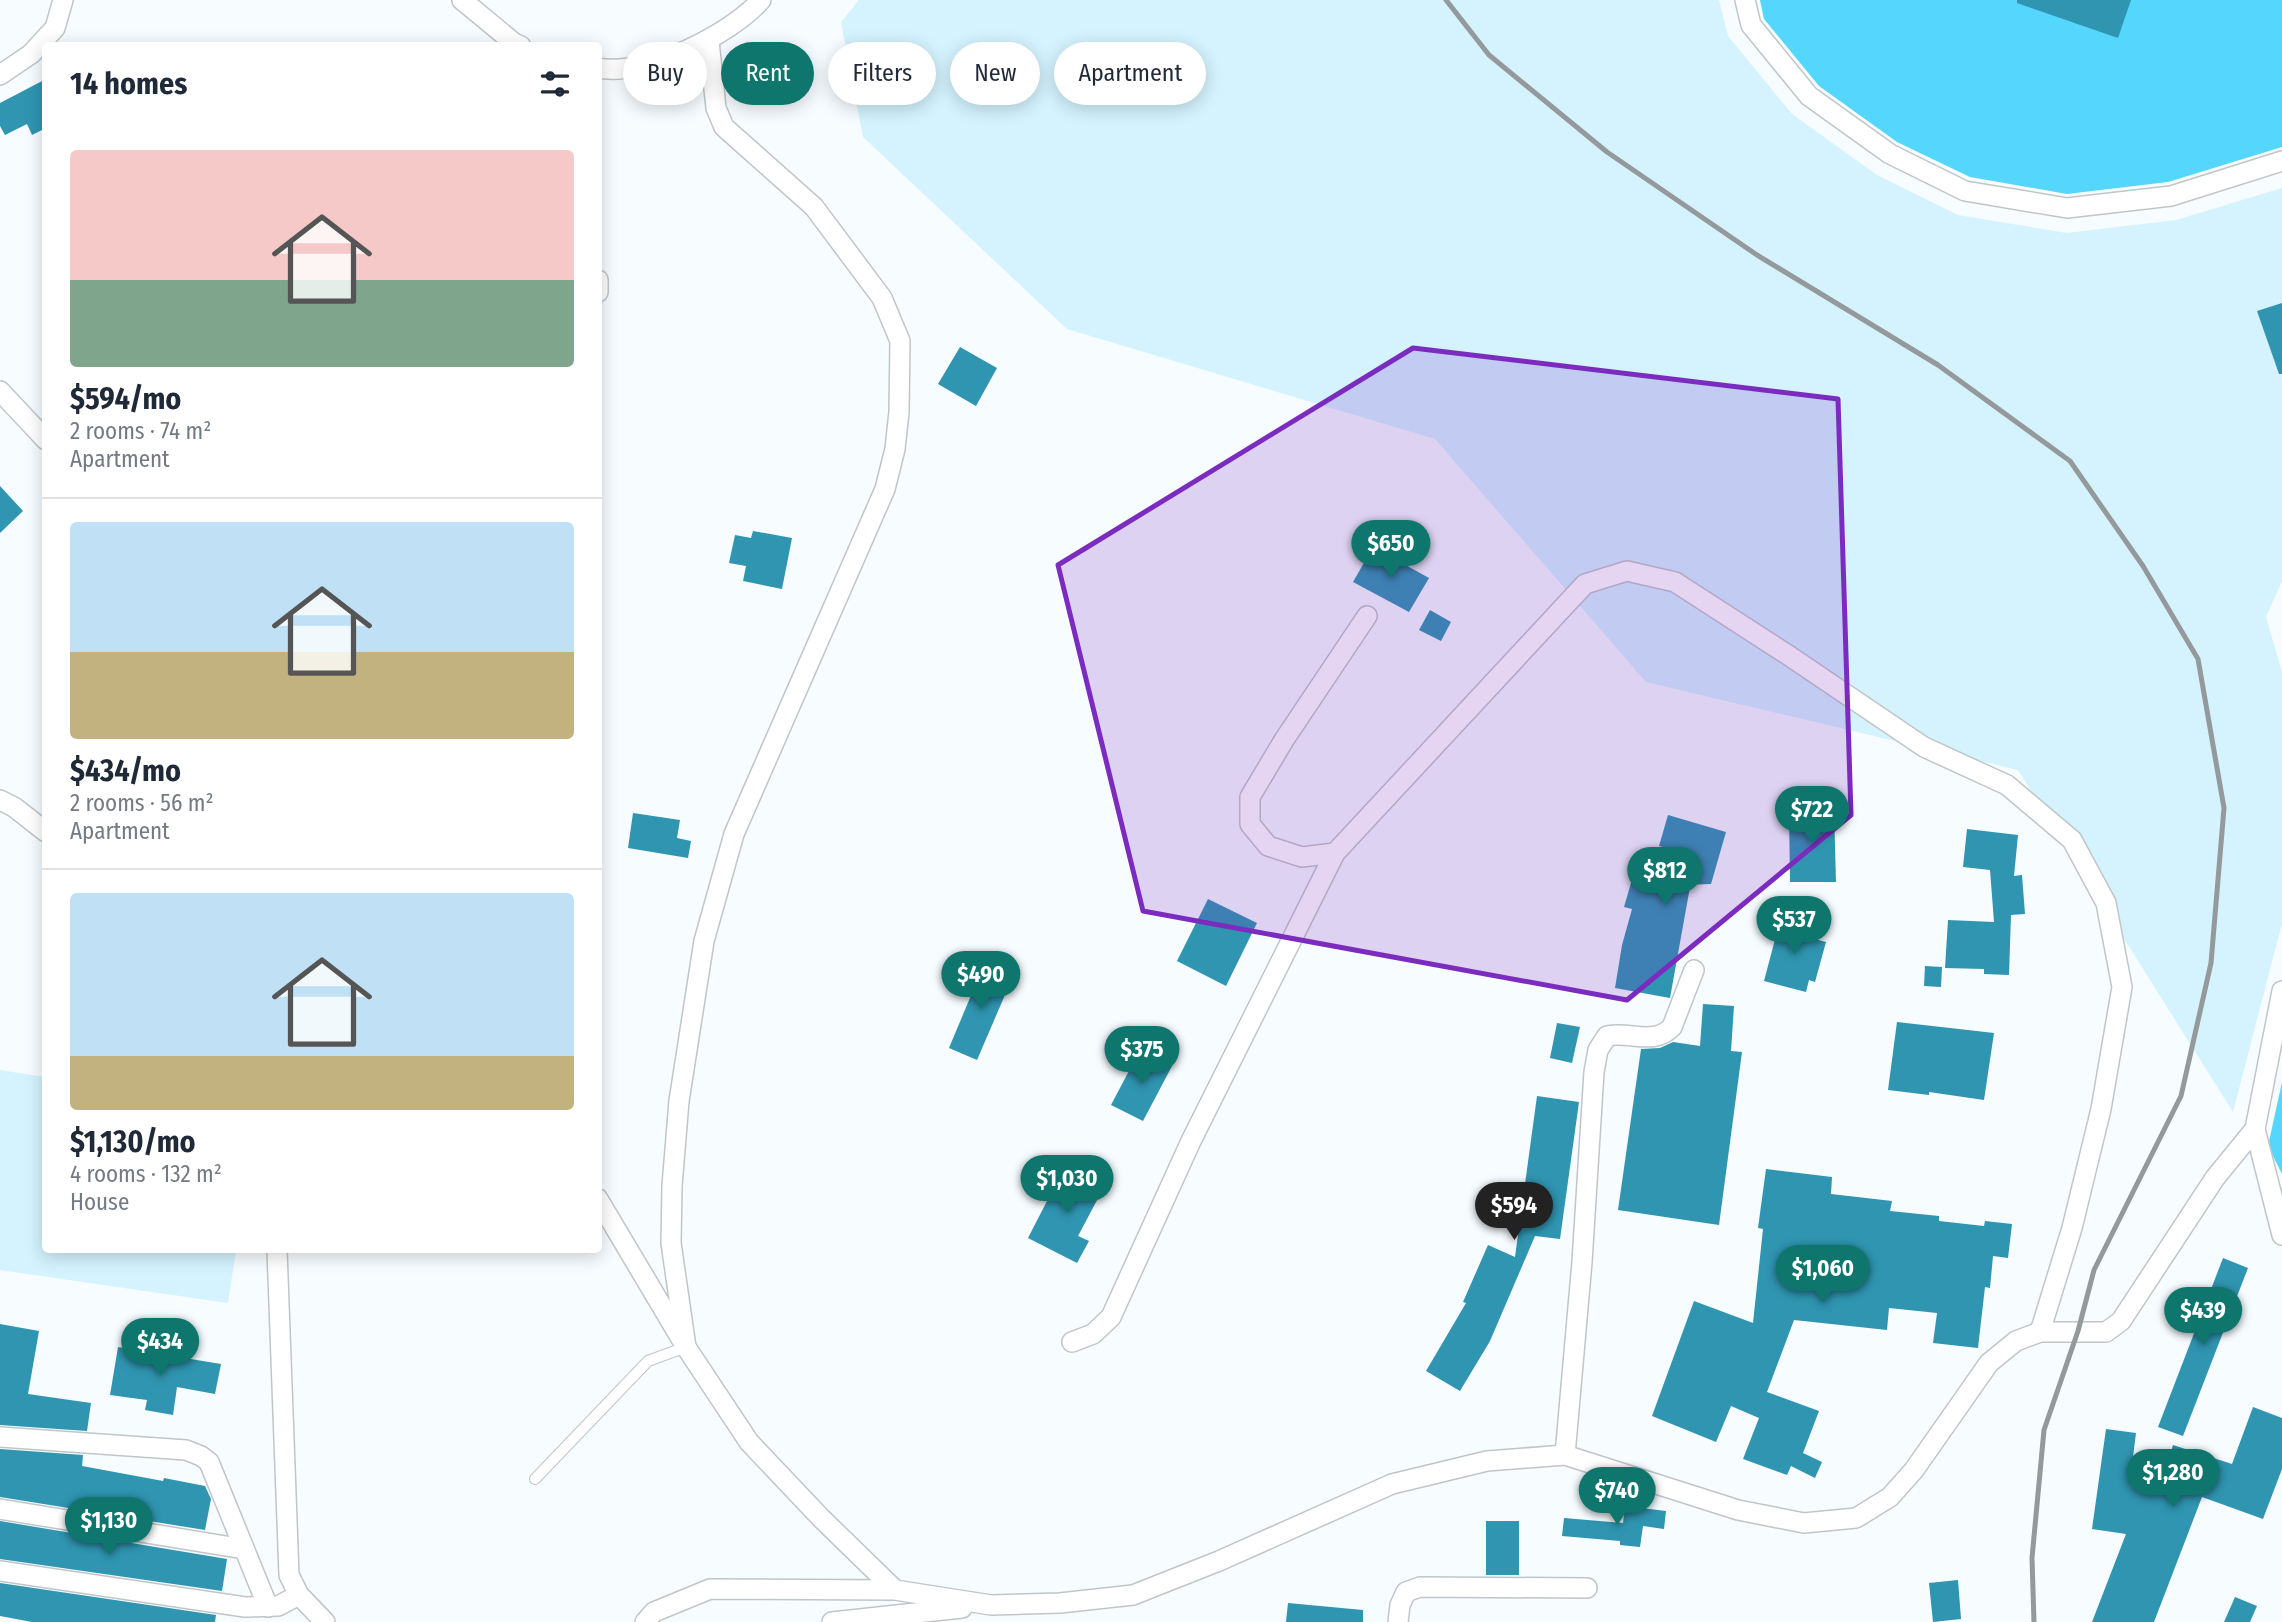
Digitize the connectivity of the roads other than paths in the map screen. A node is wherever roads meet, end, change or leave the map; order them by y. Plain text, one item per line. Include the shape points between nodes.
1 (63, 0) edge
2 (462, 0) edge
3 (761, 0) edge
4 (1745, 0) edge
5 (709, 41) junction
6 (42, 42) edge
7 (42, 42) edge
8 (513, 42) edge
9 (602, 73) edge
10 (0, 75) edge
11 (2282, 161) edge
12 (0, 391) edge
13 (42, 436) edge
14 (1367, 616) dead end
15 (0, 800) edge
16 (42, 829) edge
17 (1335, 853) junction
18 (1694, 970) dead end
19 (2282, 991) edge
20 (2255, 1129) junction
21 (602, 1206) edge
22 (2282, 1235) edge
23 (277, 1253) edge
24 (2040, 1332) junction
25 (1072, 1342) dead end
26 (686, 1347) junction
27 (0, 1437) edge
28 (1565, 1455) junction
29 (535, 1479) dead end
30 (0, 1509) edge
31 (244, 1549) junction
32 (0, 1571) edge
33 (1587, 1588) dead end
34 (895, 1590) junction
35 (299, 1595) junction
36 (991, 1605) junction
37 (268, 1608) junction
38 (325, 1622) edge
39 (645, 1622) edge
40 (832, 1622) edge
41 (1398, 1622) edge

1 - 7 street via 55,28
2 - 8 street
3 - 5 street via 748,15
4 - 11 street via 1751,25 1809,96 1890,154 1965,191 2067,208 2171,196
5 - 9 street via 641,67
5 - 26 street via 716,108 724,127 814,207 882,298 900,341 899,412 885,489 734,834 704,941 679,1101 672,1186 671,1243
6 - 10 street
12 - 13 street
14 - 17 street via 1250,797 1250,824 1268,846 1302,857
15 - 16 street
17 - 24 street via 1585,584 1627,571 1675,582 1924,747 2007,785 2072,840 2106,903 2122,987 2098,1122
17 - 25 street via 1191,1141 1111,1317 1093,1334
18 - 28 street via 1666,1033 1656,1038 1614,1034 1607,1036 1598,1050
19 - 20 street
20 - 22 street
20 - 24 street via 2215,1178 2121,1321 2106,1332
21 - 26 street
23 - 35 street via 289,1574
24 - 28 street via 2017,1341 1989,1363 1914,1470 1890,1497 1856,1518 1804,1523 1738,1510
26 - 29 lane via 648,1361
26 - 34 street via 749,1442
27 - 31 street via 187,1450 201,1456 209,1462
28 - 36 street via 1487,1461 1392,1484 1133,1595
30 - 31 street
31 - 37 street
32 - 37 street
33 - 41 street via 1420,1587 1406,1592
34 - 36 street
34 - 39 street via 710,1590 654,1612
35 - 37 street
35 - 38 street
36 - 40 street

